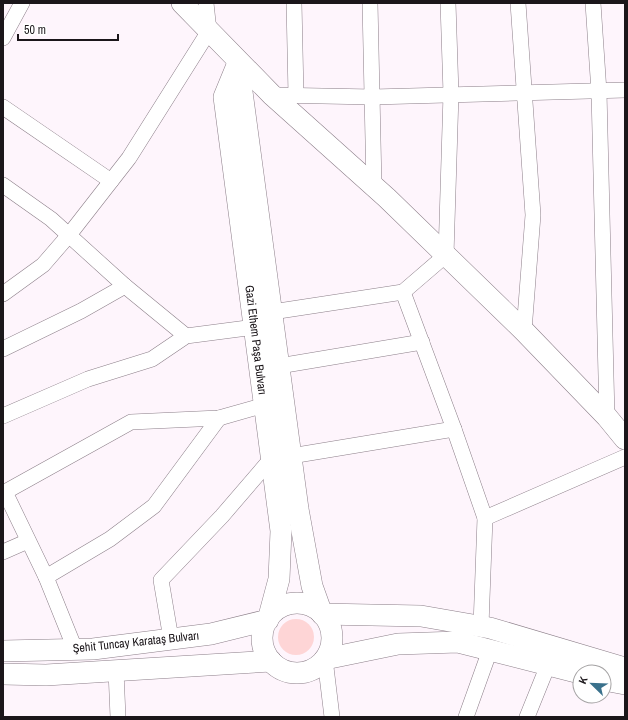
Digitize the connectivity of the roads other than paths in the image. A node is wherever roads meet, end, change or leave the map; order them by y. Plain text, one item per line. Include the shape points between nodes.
1 (22, 3) edge
2 (182, 3) edge
3 (206, 3) edge
4 (294, 3) edge
5 (370, 3) edge
6 (448, 3) edge
7 (518, 3) edge
8 (593, 3) edge
9 (7, 22) edge
10 (208, 31) junction
11 (3, 38) edge
12 (238, 62) junction
13 (625, 90) edge
14 (524, 92) junction
15 (599, 92) junction
16 (451, 94) junction
17 (272, 95) junction
18 (296, 95) junction
19 (373, 97) junction
20 (3, 107) edge
21 (111, 181) junction
22 (3, 185) edge
23 (374, 186) junction
24 (69, 235) junction
25 (446, 255) junction
26 (125, 286) junction
27 (403, 292) junction
28 (3, 294) edge
29 (272, 312) junction
30 (255, 327) junction
31 (524, 331) junction
32 (186, 336) junction
33 (422, 342) junction
34 (3, 349) edge
35 (279, 366) junction
36 (264, 405) junction
37 (3, 416) edge
38 (607, 417) junction
39 (219, 418) junction
40 (454, 430) junction
41 (625, 439) edge
42 (281, 457) junction
43 (625, 457) edge
44 (4, 490) edge
45 (485, 518) junction
46 (28, 541) junction
47 (3, 552) edge
48 (46, 577) junction
49 (322, 614) junction
50 (268, 620) junction
51 (481, 626) junction
52 (171, 639) junction
53 (76, 649) junction
54 (490, 650) junction
55 (3, 651) edge
56 (325, 659) junction
57 (271, 661) junction
58 (548, 665) junction
59 (625, 668) edge
60 (116, 671) junction
61 (572, 671) edge
62 (3, 674) edge
63 (612, 682) edge
64 (625, 684) edge
65 (118, 717) edge
66 (332, 717) edge
67 (466, 717) edge
68 (527, 717) edge

1 - 9 street
2 - 10 main road
3 - 10 street
4 - 18 street
5 - 19 street
6 - 16 street
7 - 14 street
8 - 15 street
9 - 11 street
10 - 12 main road
10 - 21 street via 129,158
12 - 17 main road
12 - 29 main road, Gazi Ethem Paşa Bulvarı
12 - 30 main road, Gazi Ethem Paşa Bulvarı via 224,97
13 - 15 street
14 - 15 street
14 - 16 street
14 - 31 street via 533,215
15 - 38 street
16 - 19 street
16 - 25 street
17 - 18 street
17 - 23 main road
18 - 19 street
19 - 23 street
20 - 21 street
21 - 24 street
22 - 24 street
23 - 25 main road
24 - 26 street
24 - 28 street via 43,265
25 - 27 street
25 - 31 main road
26 - 32 street
26 - 34 street via 81,312
27 - 29 street
27 - 33 street
29 - 35 main road, Gazi Ethem Paşa Bulvarı
30 - 32 street
30 - 36 main road, Gazi Ethem Paşa Bulvarı
31 - 38 main road
32 - 37 street via 152,359 88,379
33 - 35 street
33 - 40 street
35 - 42 main road, Gazi Ethem Paşa Bulvarı
36 - 39 street
36 - 42 main road, Gazi Ethem Paşa Bulvarı
38 - 41 main road
39 - 44 street via 131,422
39 - 48 street via 154,506 110,539
40 - 42 street
40 - 45 street
42 - 49 main road, Gazi Ethem Paşa Bulvarı via 312,586
42 - 50 main road, Gazi Ethem Paşa Bulvarı via 279,579
42 - 52 street via 160,580
43 - 45 street
44 - 46 street
45 - 51 street
46 - 47 street
46 - 48 street
48 - 53 street
49 - 50 main road via 314,607 294,604 279,609
49 - 51 main road via 421,616
49 - 56 main road via 328,622 332,636 330,650
50 - 52 main road, Şehit Tuncay Karataş Bulvarı via 211,634
50 - 57 main road via 263,630 262,641
51 - 59 main road
52 - 53 main road, Şehit Tuncay Karataş Bulvarı
53 - 55 main road, Şehit Tuncay Karataş Bulvarı
54 - 56 main road via 458,642 398,644
54 - 58 main road
54 - 67 street
56 - 57 main road via 309,671 298,673 283,670
56 - 66 street
57 - 60 main road
58 - 61 main road
58 - 68 street
60 - 62 main road via 46,675
60 - 65 street
63 - 64 main road

